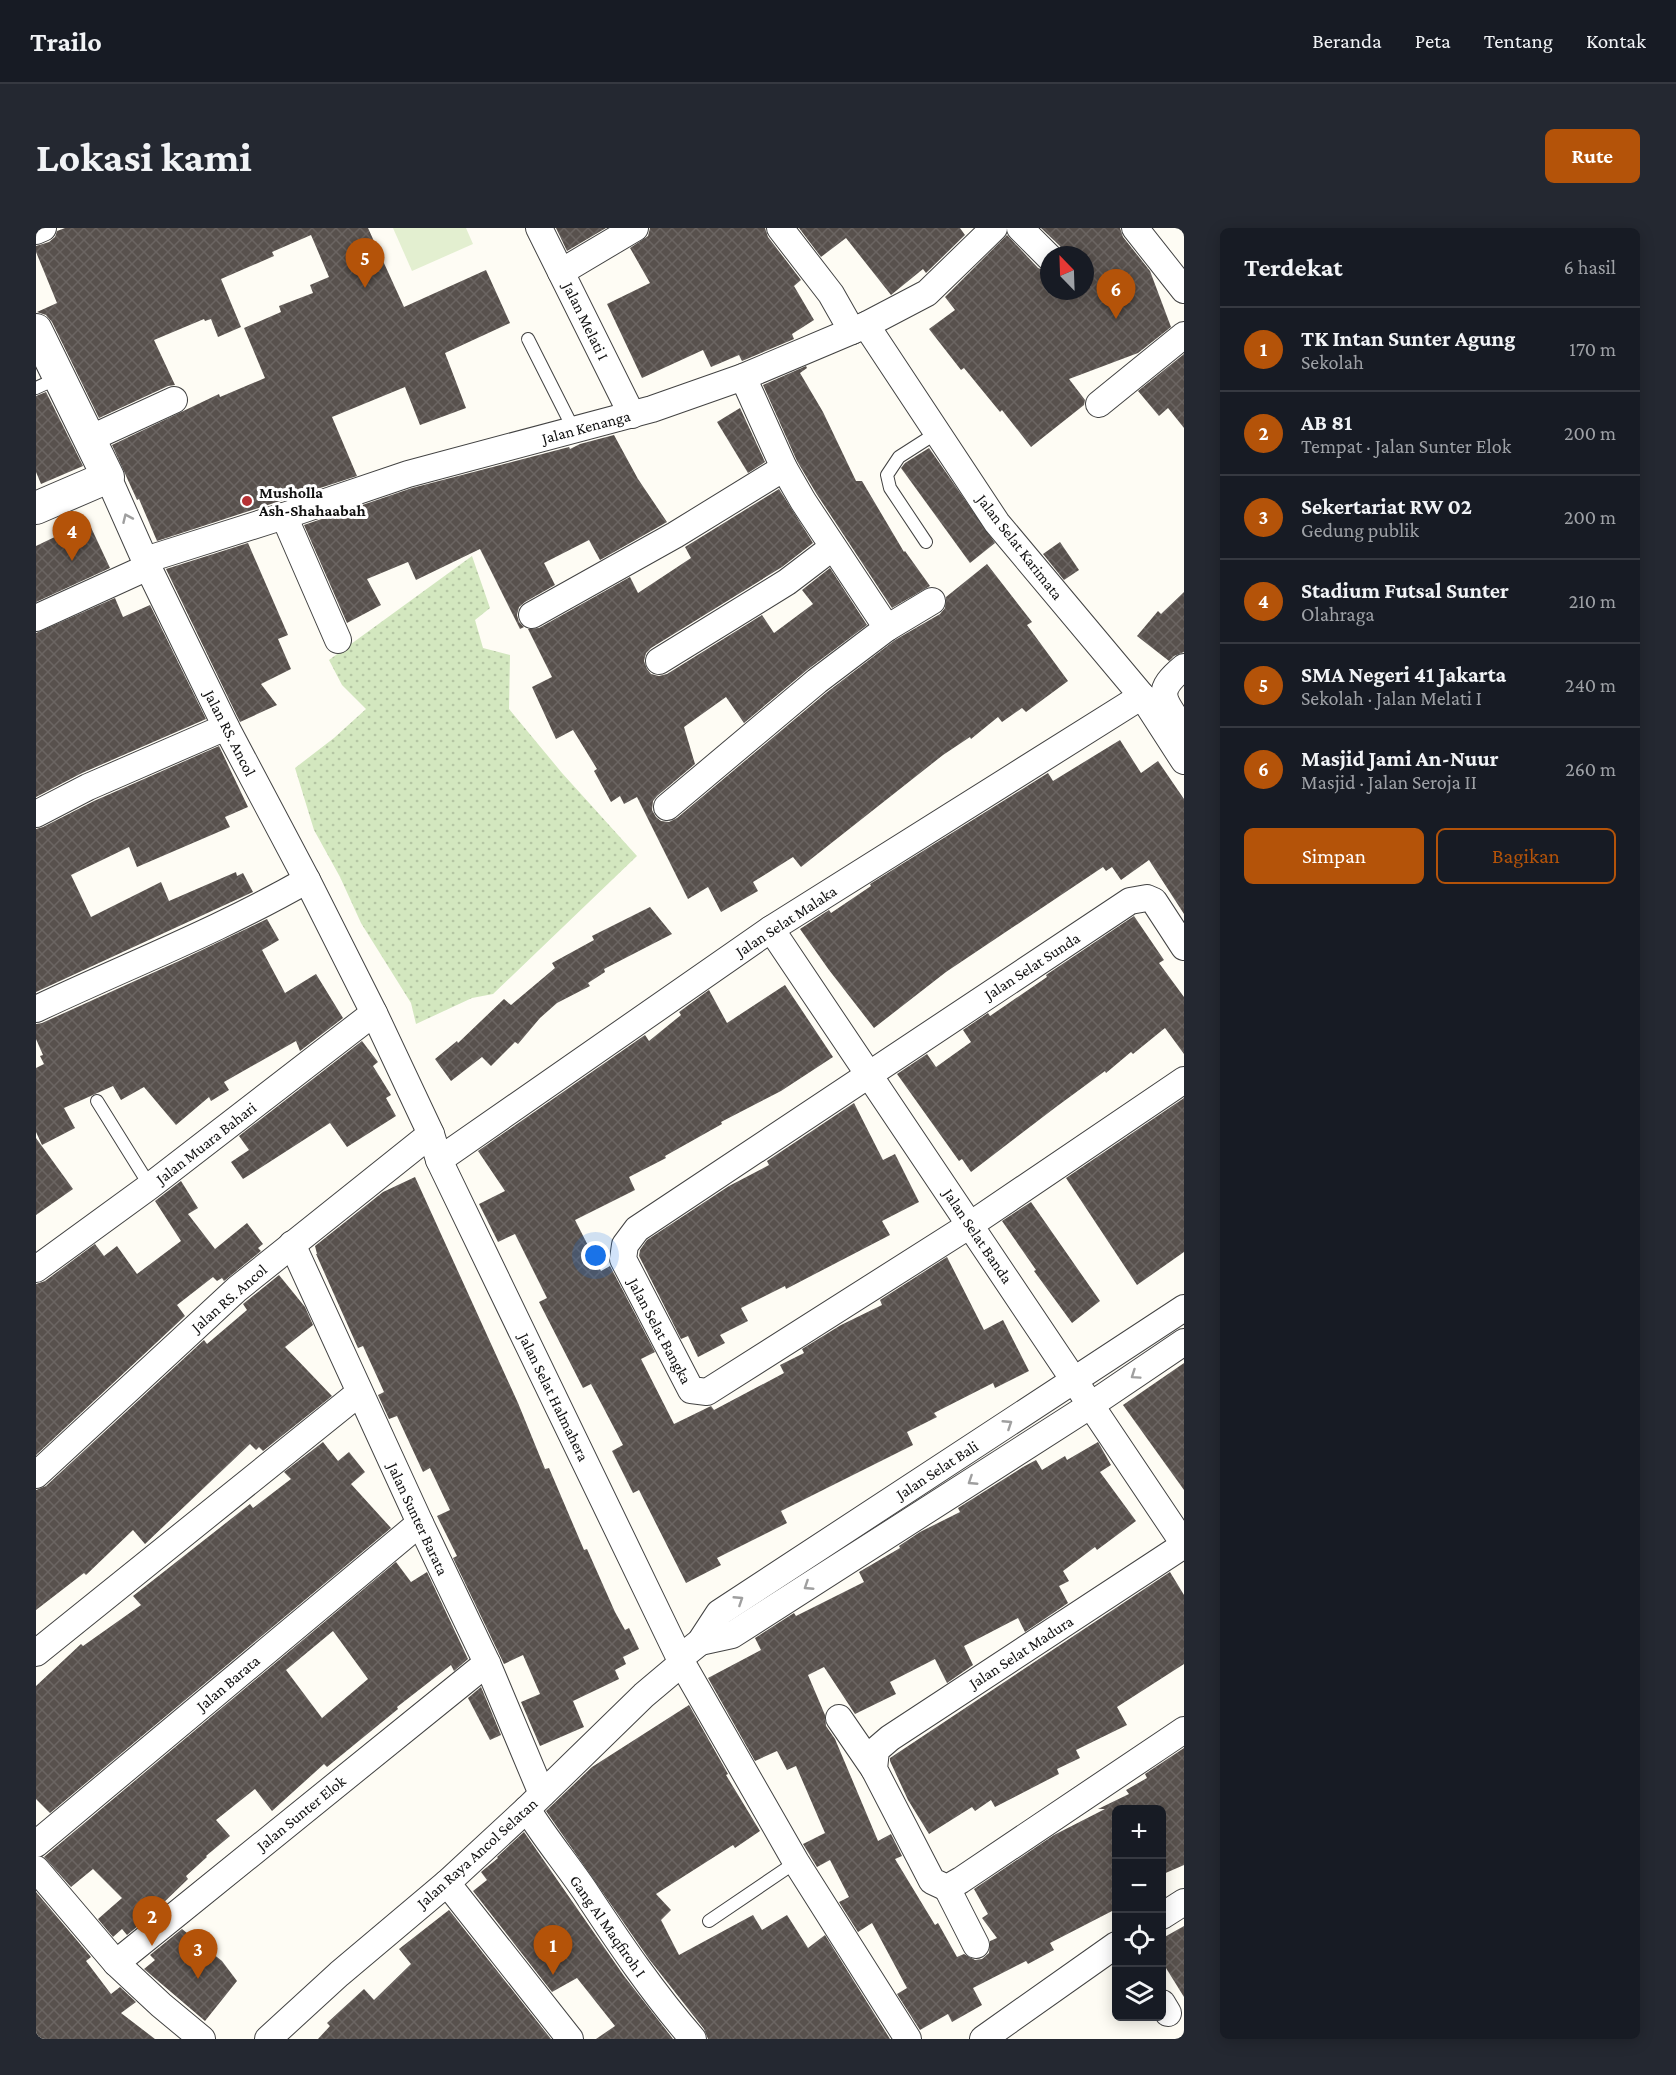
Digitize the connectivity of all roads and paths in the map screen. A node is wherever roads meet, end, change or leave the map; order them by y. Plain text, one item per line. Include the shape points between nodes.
1 (43, 228) edge
2 (540, 228) edge
3 (635, 228) edge
4 (780, 228) edge
5 (994, 228) edge
6 (1020, 228) edge
7 (1135, 228) edge
8 (36, 231) edge
9 (1040, 248) edge
10 (561, 272) junction
11 (1184, 290) edge
12 (859, 328) junction
13 (36, 330) edge
14 (1184, 335) edge
15 (528, 339) dead end
16 (743, 377) junction
17 (48, 383) edge
18 (174, 400) dead end
19 (1099, 404) dead end
20 (632, 415) junction
21 (574, 430) junction
22 (938, 432) junction
23 (89, 439) junction
24 (784, 468) junction
25 (108, 477) junction
26 (36, 508) edge
27 (284, 516) junction
28 (926, 542) dead end
29 (833, 547) junction
30 (147, 564) junction
31 (932, 601) dead end
32 (532, 615) dead end
33 (36, 618) edge
34 (887, 628) junction
35 (338, 640) dead end
36 (659, 661) dead end
37 (1184, 667) edge
38 (1142, 696) junction
39 (226, 727) junction
40 (1184, 730) edge
41 (1184, 760) edge
42 (667, 807) dead end
43 (36, 813) edge
44 (307, 880) junction
45 (771, 929) junction
46 (1184, 946) edge
47 (36, 1008) edge
48 (374, 1013) junction
49 (868, 1074) junction
50 (1184, 1080) edge
51 (97, 1101) dead end
52 (435, 1146) junction
53 (150, 1186) junction
54 (970, 1225) junction
55 (292, 1244) junction
56 (36, 1269) edge
57 (1184, 1308) edge
58 (1184, 1342) edge
59 (1075, 1381) junction
60 (359, 1393) junction
61 (1091, 1405) junction
62 (36, 1475) edge
63 (420, 1523) junction
64 (1184, 1544) edge
65 (700, 1642) junction
66 (36, 1653) edge
67 (679, 1656) junction
68 (487, 1663) junction
69 (839, 1718) dead end
70 (1184, 1730) edge
71 (874, 1769) junction
72 (535, 1802) junction
73 (36, 1844) edge
74 (796, 1862) junction
75 (36, 1869) edge
76 (447, 1883) junction
77 (947, 1887) junction
78 (1184, 1902) edge
79 (1166, 1913) edge
80 (709, 1921) dead end
81 (976, 1945) dead end
82 (1112, 1948) edge
83 (116, 1962) junction
84 (202, 2039) edge
85 (268, 2039) edge
86 (570, 2039) edge
87 (693, 2039) edge
88 (908, 2039) edge
89 (983, 2039) edge

1 - 8 street
2 - 10 street, Jalan Melati I
3 - 10 street
4 - 12 street, Jalan Selat Karimata
5 - 12 street, Jalan Kenanga via 927,293
6 - 9 street
7 - 11 street
10 - 20 street, Jalan Melati I
12 - 16 street, Jalan Kenanga
12 - 22 street, Jalan Selat Karimata
13 - 17 street, Jalan RS. Ancol
14 - 19 street
15 - 21 lane
16 - 20 street, Jalan Kenanga
16 - 24 street
17 - 23 street, Jalan RS. Ancol
18 - 23 street
20 - 21 street, Jalan Kenanga
21 - 27 street, Jalan Kenanga via 408,474
22 - 28 lane via 899,457 887,475 890,488
22 - 38 street, Jalan Selat Karimata via 1001,528
23 - 25 street, Jalan RS. Ancol
24 - 29 street
24 - 32 street
25 - 26 street
30 -> 25 street, Jalan RS. Ancol
27 - 30 street, Jalan Kenanga
27 - 35 street
29 - 34 street
29 - 36 street via 787,582
30 - 33 street, Jalan Kenanga
30 - 39 street, Jalan RS. Ancol
31 - 34 street
34 - 42 street via 817,681
37 - 40 street via 1164,689 1168,708
38 - 41 street, Jalan Selat Karimata
38 - 45 street, Jalan Selat Malaka
39 - 43 street
39 - 44 street, Jalan RS. Ancol
44 - 47 street via 160,954
44 - 48 street, Jalan RS. Ancol
45 - 49 street, Jalan Selat Banda
45 - 52 street, Jalan Selat Malaka
46 - 49 street, Jalan Selat Sunda via 1154,901 1130,901
48 - 52 street, Jalan RS. Ancol
48 - 53 street, Jalan Muara Bahari
49 - 54 street, Jalan Selat Banda
49 - 54 street, Jalan Selat Bangka via 637,1229 625,1245 623,1259 691,1390 707,1392
50 - 54 street
51 - 53 lane
52 - 55 street, Jalan RS. Ancol
52 - 67 street, Jalan Selat Halmahera
53 - 56 street, Jalan Muara Bahari
54 - 59 street, Jalan Selat Banda
55 - 60 street, Jalan Sunter Barata
55 - 62 street, Jalan RS. Ancol via 237,1289
57 - 59 street, Jalan Selat Bali
58 -> 61 street, Jalan Selat Bali
59 - 61 street, Jalan Selat Banda
65 -> 59 street, Jalan Selat Bali via 719,1613
60 - 63 street, Jalan Sunter Barata
60 - 66 street
61 - 64 street, Jalan Selat Banda
61 -> 65 street, Jalan Selat Bali via 732,1635
63 - 68 street, Jalan Sunter Barata
63 - 73 street, Jalan Barata
64 - 71 street, Jalan Selat Madura via 890,1738 876,1750
65 - 67 street, Jalan Selat Bali
67 - 72 street, Jalan Raya Ancol Selatan
67 - 74 street
68 - 72 street, Jalan Sunter Barata
68 - 83 street, Jalan Sunter Elok
69 - 71 street
70 - 77 street
71 - 77 street via 932,1881
72 - 76 street, Jalan Raya Ancol Selatan
72 - 87 street, Gang Al Maqfiroh I via 549,1843 623,1950
74 - 80 lane
74 - 88 street
75 - 83 street
76 - 85 street, Jalan Raya Ancol Selatan
76 - 86 street
77 - 81 street
78 - 79 street
82 - 89 street
83 - 84 street

